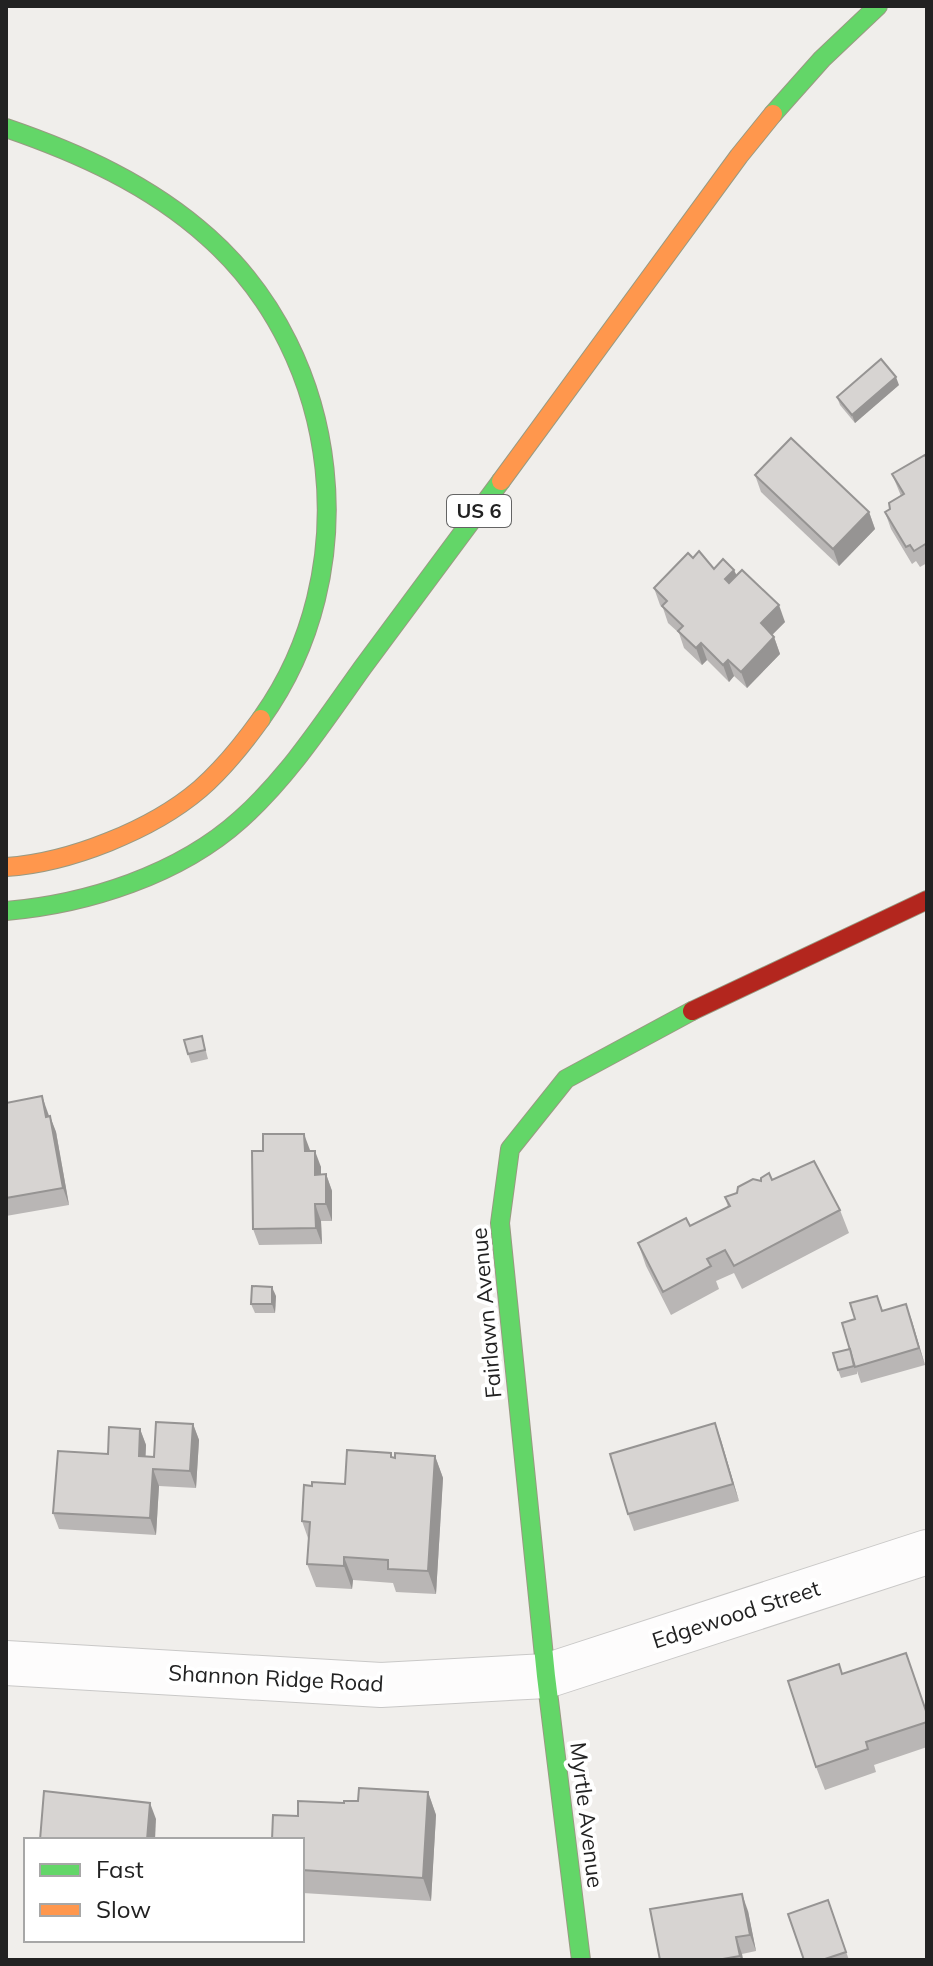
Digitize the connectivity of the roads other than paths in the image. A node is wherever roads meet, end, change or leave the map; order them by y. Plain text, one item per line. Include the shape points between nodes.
1 (878, 6) edge
2 (6, 128) edge
3 (6, 867) edge
4 (927, 900) edge
5 (6, 911) edge
6 (927, 1552) edge
7 (6, 1663) edge
8 (546, 1676) junction
9 (581, 1960) edge

1 - 5 main road, US 6 via 790,91 739,156 288,770 232,826 162,870 91,896
2 - 3 main road via 112,171 170,205 217,246 259,294 294,356 317,417 329,489 325,557 311,621 285,680 250,737 200,789 141,826 78,853
4 - 8 main road, Fairlawn Avenue via 663,1024 566,1079 510,1149 500,1223
6 - 8 street, Edgewood Street
7 - 8 street, Shannon Ridge Road via 381,1685
8 - 9 main road, Myrtle Avenue

